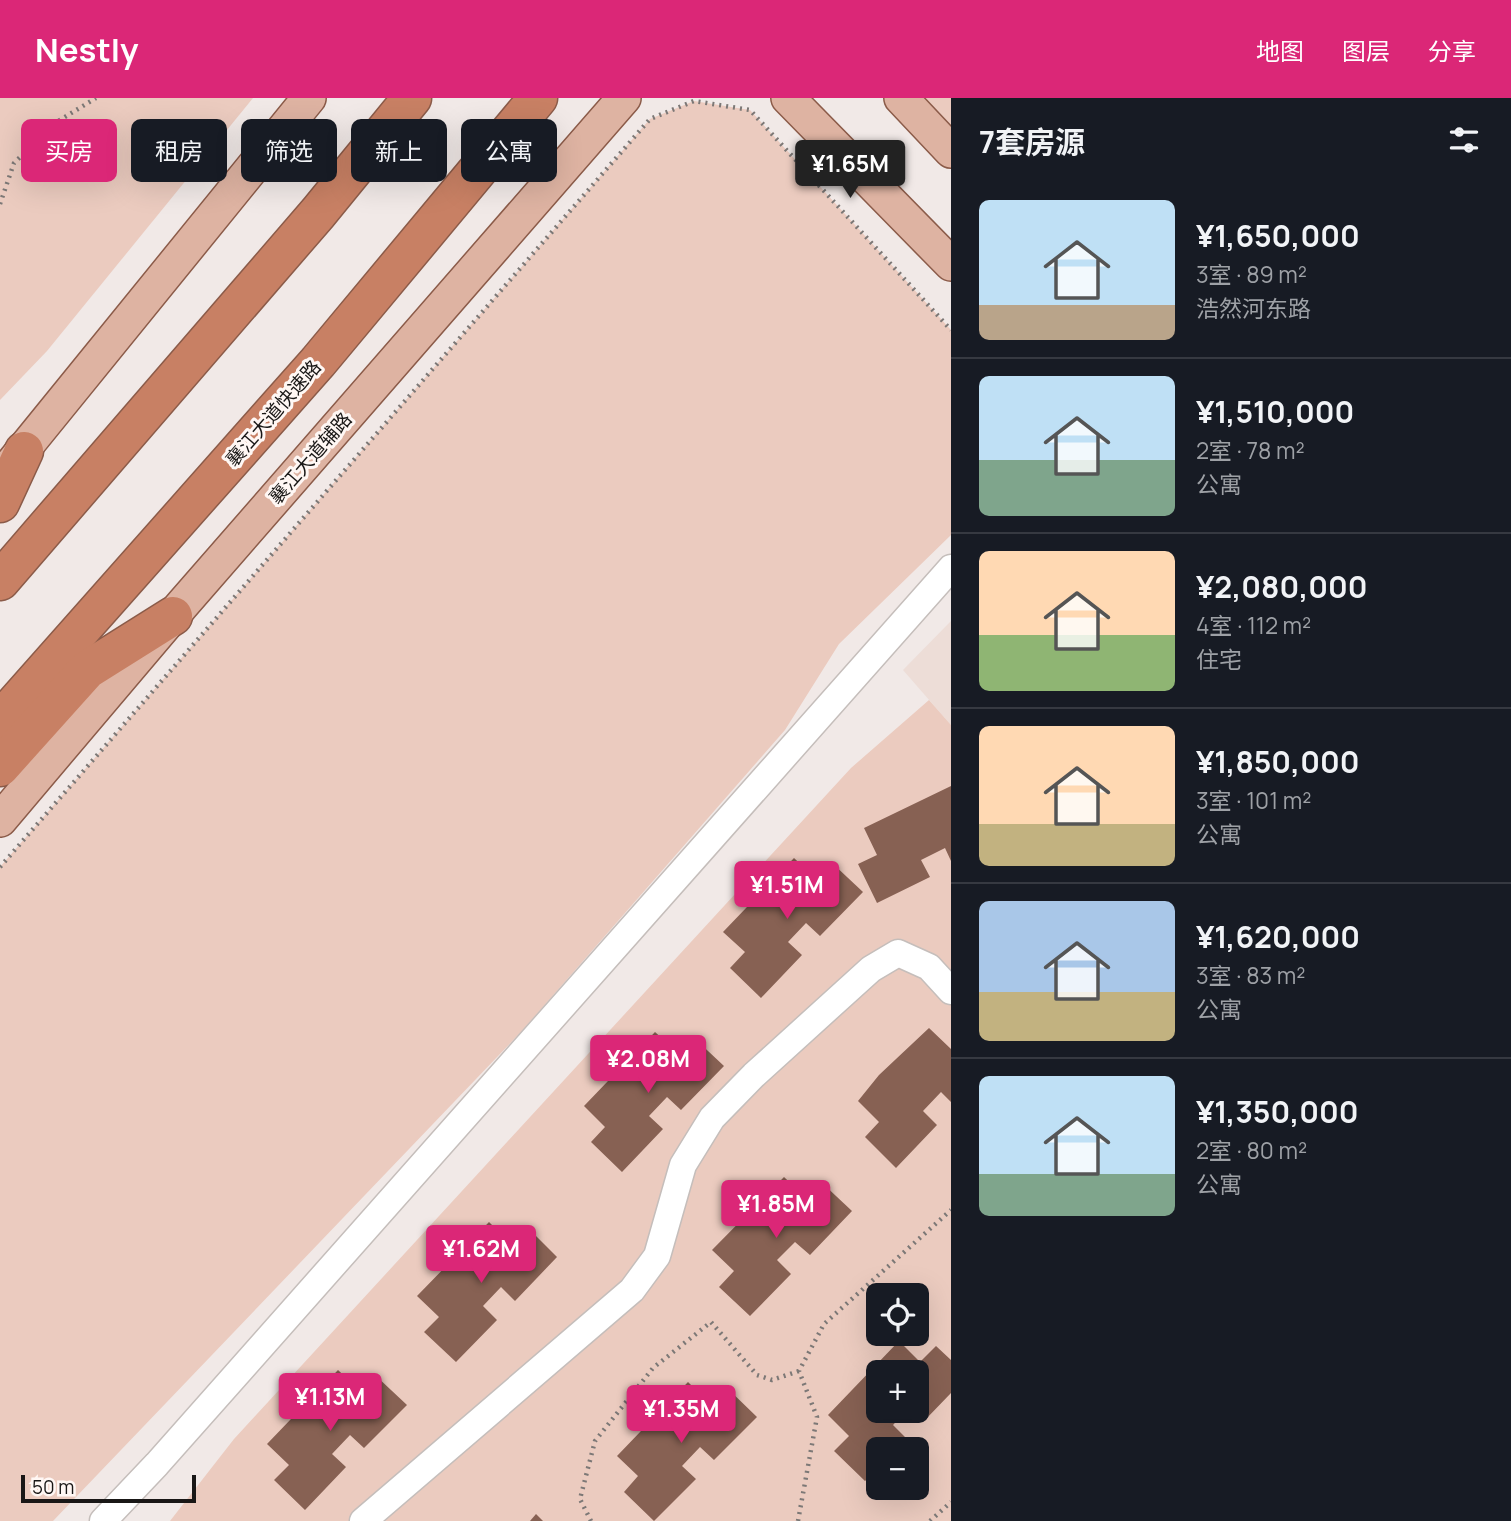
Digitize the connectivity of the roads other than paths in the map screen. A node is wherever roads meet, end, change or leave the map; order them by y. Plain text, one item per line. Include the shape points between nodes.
1 (309, 98) edge
2 (412, 98) edge
3 (538, 98) edge
4 (624, 98) edge
5 (788, 98) edge
6 (901, 98) edge
7 (951, 151) edge
8 (951, 264) edge
9 (12, 465) edge
10 (0, 503) edge
11 (0, 581) edge
12 (946, 585) edge
13 (173, 616) junction
14 (0, 721) edge
15 (0, 767) edge
16 (0, 820) edge
17 (951, 991) edge
18 (103, 1521) edge
19 (363, 1521) edge

1 - 9 main road
2 - 11 highway
3 - 14 highway, 襄江大道快速路 via 318,362
4 - 13 main road, 襄江大道辅路
5 - 8 main road
6 - 7 main road
9 - 10 highway
12 - 18 street
13 - 15 highway via 87,670
13 - 16 main road, 襄江大道辅路
17 - 19 street via 929,967 898,953 871,969 754,1074 712,1118 682,1165 657,1256 632,1290

